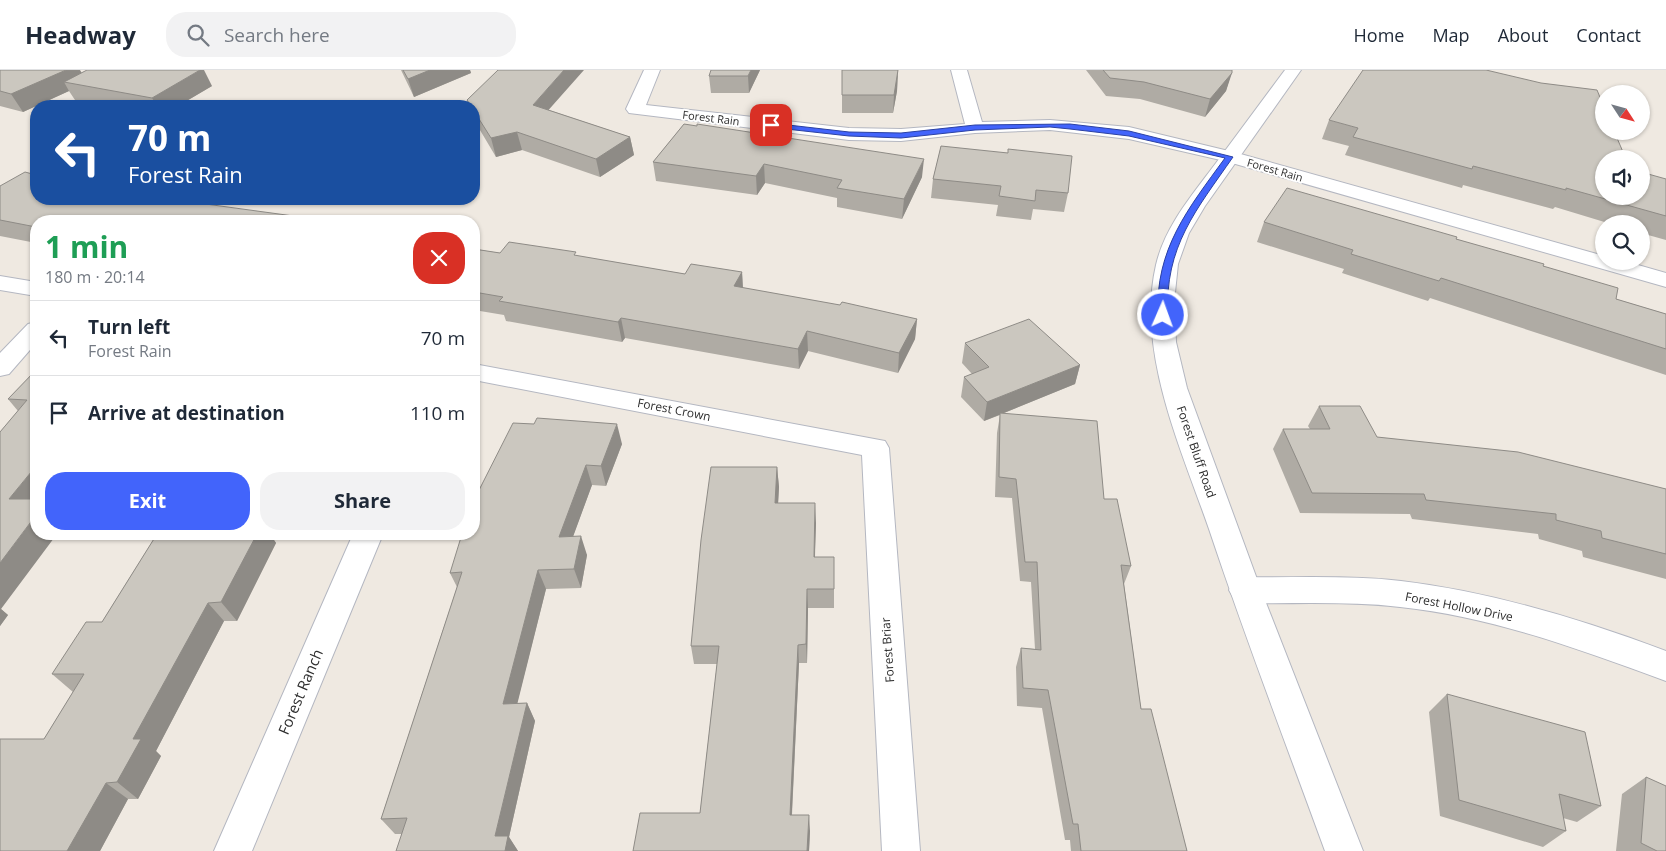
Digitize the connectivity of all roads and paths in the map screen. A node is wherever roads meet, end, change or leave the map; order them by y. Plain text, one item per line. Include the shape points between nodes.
1 (652, 70) edge
2 (958, 70) edge
3 (1293, 70) edge
4 (975, 128) junction
5 (1230, 157) junction
6 (1666, 280) edge
7 (0, 283) edge
8 (30, 288) edge
9 (30, 336) edge
10 (0, 368) edge
11 (480, 373) edge
12 (875, 448) joint
13 (365, 540) edge
14 (1245, 590) junction
15 (1666, 666) edge
16 (233, 851) edge
17 (901, 851) edge
18 (1344, 851) edge

1 - 4 street, Forest Rain via 635,109 849,134 901,135
2 - 4 street
3 - 5 street, Forest Bluff Road
4 - 5 street, Forest Rain via 1050,125 1089,128 1155,139
5 - 6 street, Forest Rain
5 - 14 street, Forest Bluff Road via 1178,233 1167,264 1162,302 1164,342 1174,388
7 - 8 street
9 - 10 street
11 - 12 street, Forest Crown
12 - 17 street, Forest Briar
13 - 16 street, Forest Ranch
14 - 15 street, Forest Hollow Drive via 1364,591 1428,599 1494,611 1563,630
14 - 18 street, Forest Bluff Road

